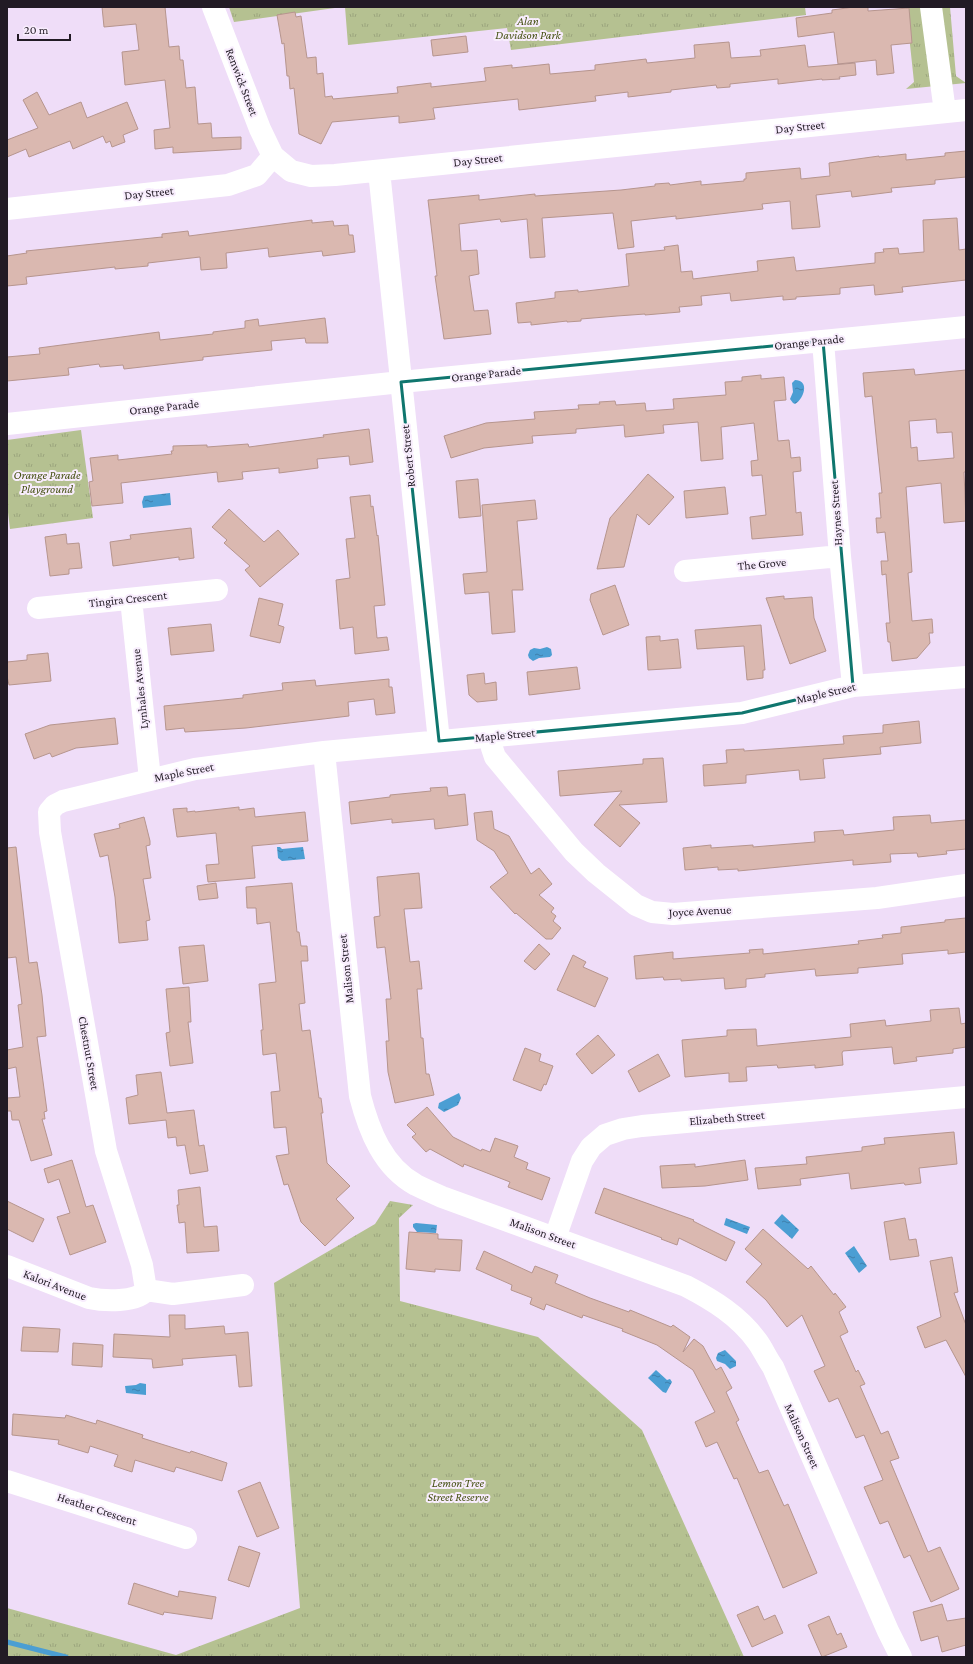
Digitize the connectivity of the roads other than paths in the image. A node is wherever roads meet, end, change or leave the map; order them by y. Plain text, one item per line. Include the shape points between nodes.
1 (213, 7) edge
2 (930, 7) edge
3 (955, 111) edge
4 (273, 156) junction
5 (379, 171) junction
6 (7, 209) edge
7 (966, 327) edge
8 (823, 341) junction
9 (401, 382) junction
10 (7, 424) edge
11 (840, 556) junction
12 (685, 571) dead end
13 (217, 590) dead end
14 (131, 599) junction
15 (38, 608) dead end
16 (966, 677) edge
17 (853, 686) junction
18 (490, 737) junction
19 (439, 741) junction
20 (324, 752) junction
21 (150, 779) junction
22 (50, 812) joint
23 (966, 885) edge
24 (966, 1097) edge
25 (555, 1238) junction
26 (7, 1266) edge
27 (243, 1285) dead end
28 (146, 1290) junction
29 (7, 1481) edge
30 (186, 1538) dead end
31 (901, 1657) edge

1 - 4 street, Renwick Street
2 - 3 street
3 - 5 street, Day Street
4 - 5 street, Day Street via 291,171 310,176
4 - 6 street, Day Street via 258,175 228,185
5 - 9 street, Robert Street
7 - 8 street, Orange Parade
8 - 9 street, Orange Parade
8 - 11 street, Haynes Street
9 - 10 street, Orange Parade
9 - 19 street, Robert Street
11 - 12 street, The Grove
11 - 17 street, Haynes Street
13 - 14 street, Tingira Crescent
14 - 15 street, Tingira Crescent
14 - 21 street, Lynhales Avenue
16 - 17 street, Maple Street
17 - 18 street, Maple Street via 742,713
18 - 19 street, Maple Street
18 - 23 street, Joyce Avenue via 495,757 574,852 636,905 652,912 673,914 877,898
19 - 20 street, Maple Street
20 - 21 street, Maple Street via 195,769
20 - 25 street, Malison Street via 360,1096 376,1145 392,1167 415,1184
21 - 22 street, Maple Street via 63,801
22 - 28 street, Chestnut Street via 50,832 106,1152 142,1265
24 - 25 street, Elizabeth Street via 642,1126 605,1135 591,1147 582,1161
25 - 31 street, Malison Street via 686,1286 734,1316 756,1340 773,1367
26 - 28 street, Kalori Avenue via 97,1300 136,1298
27 - 28 street via 173,1294
29 - 30 street, Heather Crescent

